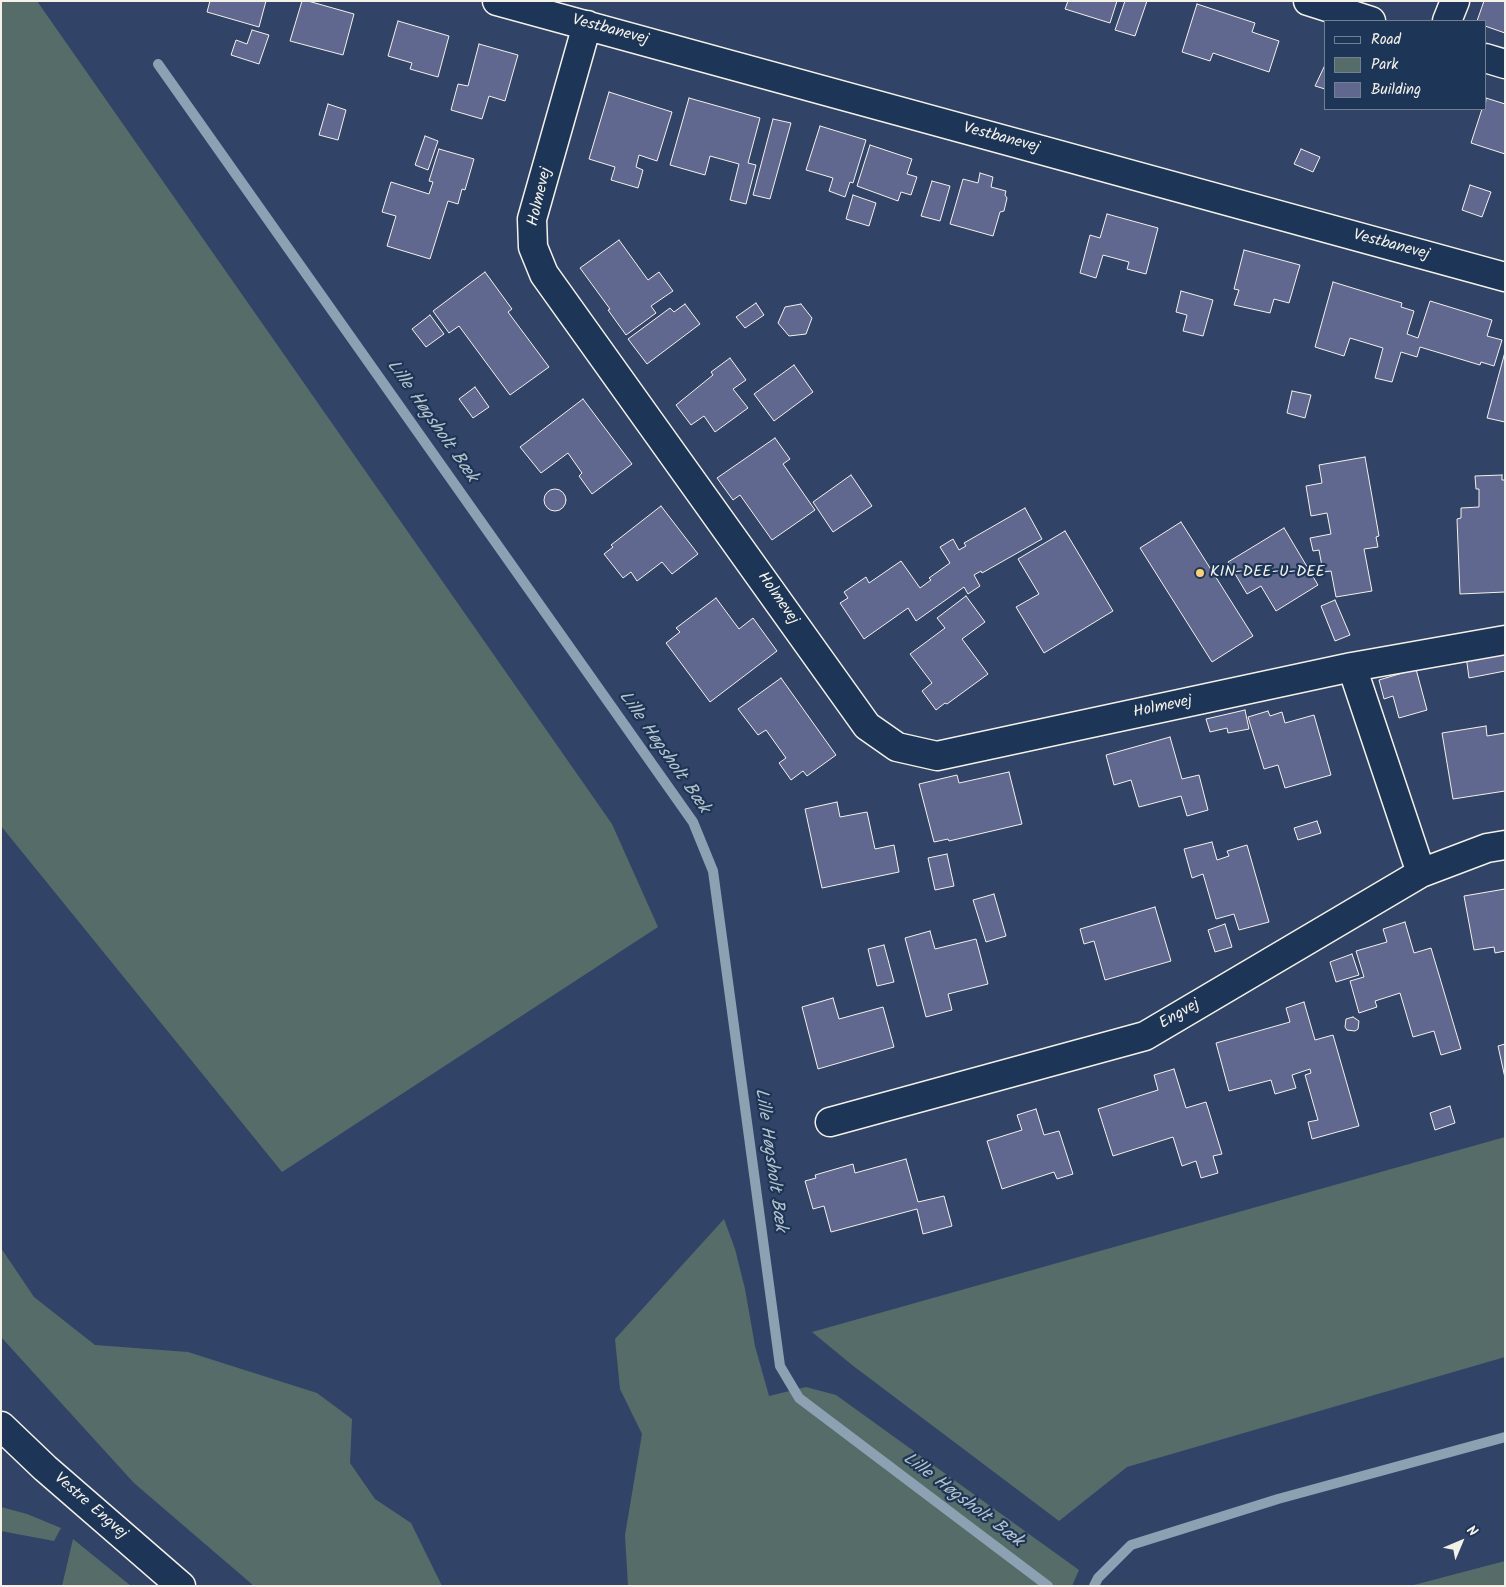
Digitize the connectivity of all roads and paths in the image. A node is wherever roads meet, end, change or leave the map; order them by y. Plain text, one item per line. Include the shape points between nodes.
1 (497, 1) edge
2 (1308, 1) edge
3 (1455, 1) edge
4 (1368, 20) edge
5 (1447, 20) edge
6 (587, 25) junction
7 (1486, 58) edge
8 (1505, 64) edge
9 (1505, 277) edge
10 (1505, 640) edge
11 (1352, 667) junction
12 (1505, 845) edge
13 (1421, 873) junction
14 (830, 1122) dead end
15 (1, 1426) edge
16 (181, 1586) edge

1 - 6 street, Vestbanevej
2 - 4 street
3 - 5 street
6 - 9 street, Vestbanevej
6 - 11 street, Holmevej via 532,219 533,247 544,274 867,726 897,747 937,756
7 - 8 street
10 - 11 street, Holmevej
11 - 13 street
12 - 13 street, Engvej via 1487,848
13 - 14 street, Engvej via 1145,1036
15 - 16 street, Vestre Engvej

